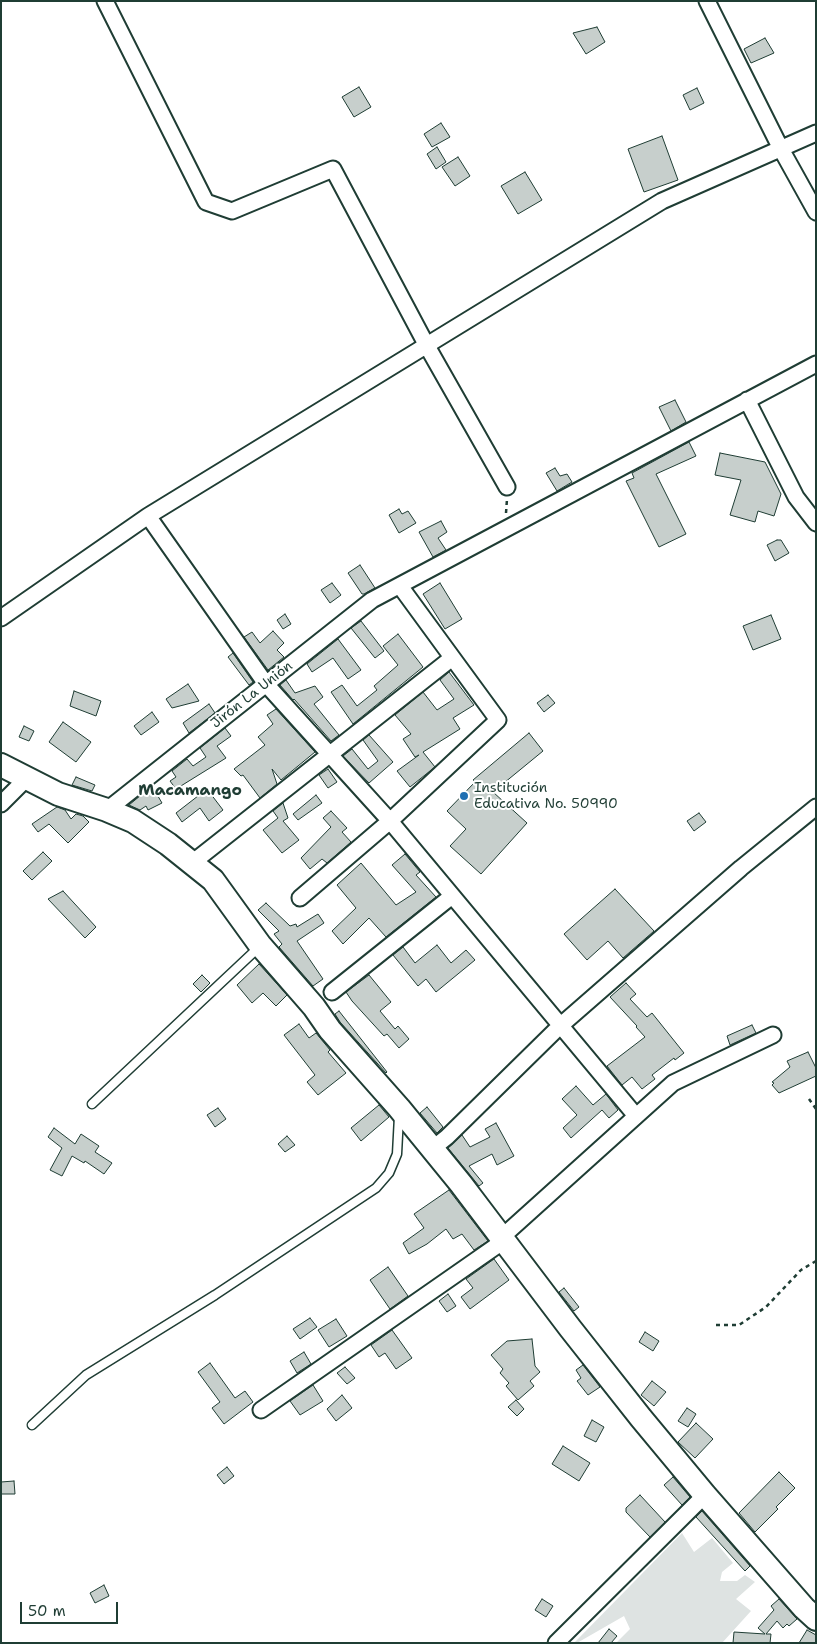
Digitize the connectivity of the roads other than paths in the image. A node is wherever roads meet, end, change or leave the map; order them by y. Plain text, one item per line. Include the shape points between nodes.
1 (104, 1) edge
2 (707, 1) edge
3 (816, 133) edge
4 (781, 148) junction
5 (816, 212) edge
6 (427, 346) junction
7 (816, 364) edge
8 (747, 400) junction
9 (507, 487) road end
10 (148, 516) junction
11 (816, 523) edge
12 (400, 586) junction
13 (1, 618) edge
14 (452, 658) junction
15 (266, 684) junction
16 (330, 754) junction
17 (1, 765) edge
18 (26, 779) junction
19 (1, 804) edge
20 (816, 807) edge
21 (107, 810) junction
22 (390, 821) junction
23 (192, 863) junction
24 (452, 896) junction
25 (300, 898) dead end
26 (260, 946) junction
27 (332, 992) dead end
28 (560, 1026) junction
29 (773, 1035) dead end
30 (92, 1104) dead end
31 (399, 1108) junction
32 (636, 1116) junction
33 (432, 1150) junction
34 (503, 1238) junction
35 (261, 1410) dead end
36 (32, 1425) dead end
37 (705, 1495) junction
38 (816, 1619) edge
39 (556, 1643) edge

1 - 6 street via 206,202 232,211 333,169
2 - 4 street
3 - 4 street
4 - 5 street
4 - 6 street via 662,201
6 - 9 street
6 - 10 street
7 - 8 street, Jirón La Unión
8 - 11 street via 796,497
8 - 12 street, Jirón La Unión
10 - 13 street
10 - 15 street
12 - 14 street
12 - 15 street, Jirón La Unión via 372,600
14 - 16 street
14 - 22 street via 498,720
15 - 16 street
15 - 21 street, Jirón La Unión
16 - 22 street
16 - 23 street
17 - 18 street
18 - 19 street
18 - 21 street via 58,794
20 - 28 street
21 - 23 street via 133,821
22 - 24 street
22 - 25 street
23 - 26 street via 213,880
24 - 27 street
24 - 28 street
26 - 30 lane
26 - 31 street
28 - 32 street
28 - 33 street
29 - 32 street via 673,1083
31 - 33 street
31 - 36 lane via 397,1154 389,1173 376,1188 215,1295 86,1374
32 - 34 street
33 - 34 street
34 - 35 street
34 - 37 street via 570,1328
37 - 38 street
37 - 39 street

